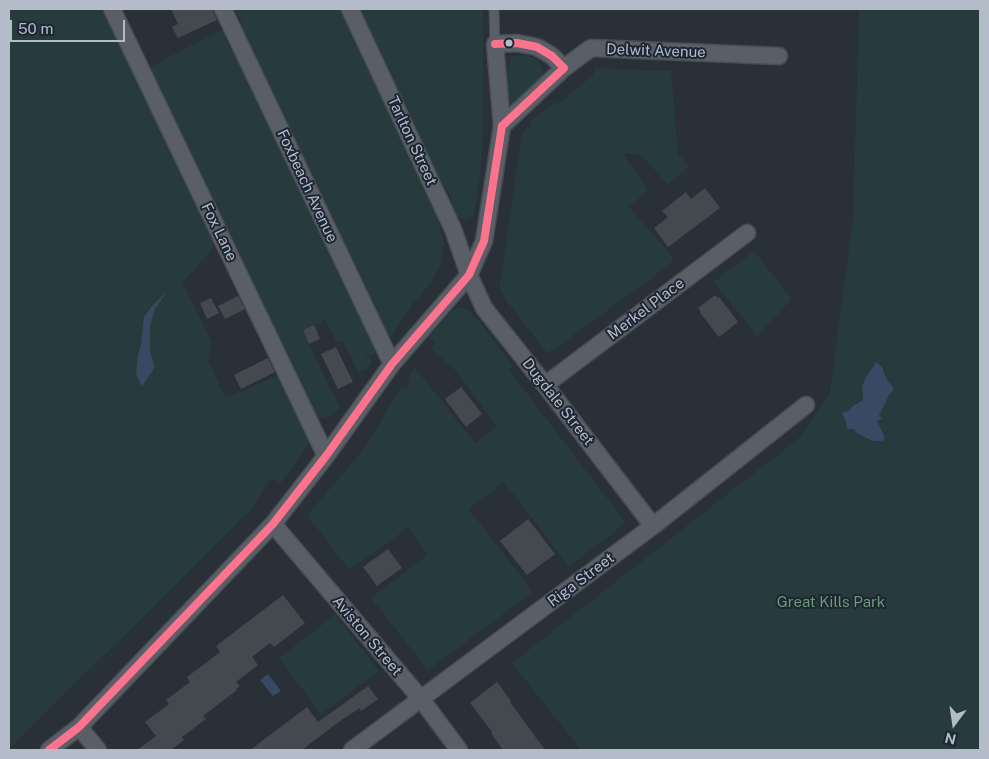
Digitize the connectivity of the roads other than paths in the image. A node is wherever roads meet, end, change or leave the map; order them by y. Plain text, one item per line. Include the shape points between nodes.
1 (112, 9) edge
2 (223, 9) edge
3 (350, 9) edge
4 (494, 9) edge
5 (495, 44) junction
6 (778, 56) dead end
7 (564, 68) junction
8 (502, 126) junction
9 (747, 233) dead end
10 (469, 275) junction
11 (392, 364) junction
12 (545, 385) junction
13 (806, 405) dead end
14 (326, 456) junction
15 (272, 524) junction
16 (653, 526) junction
17 (421, 699) junction
18 (79, 727) junction
19 (50, 750) edge
20 (98, 750) edge
21 (352, 750) edge
22 (459, 750) edge

1 - 14 street, Fox Lane
2 - 11 street, Foxbeach Avenue
3 - 10 street, Tarlton Street via 453,229
4 - 5 lane
5 - 7 street via 517,43 537,47
5 - 8 street
6 - 7 street, Delwit Avenue via 591,48
7 - 8 street, Delwit Avenue
8 - 10 street via 484,241
9 - 12 street, Merkel Place
10 - 11 street
10 - 12 street, Dugdale Street via 484,308
11 - 14 street
12 - 16 street, Dugdale Street
13 - 16 street, Riga Street
14 - 15 street
15 - 17 street, Aviston Street
15 - 18 street
16 - 17 street, Riga Street
17 - 21 street, Riga Street
17 - 22 street, Aviston Street
18 - 19 street
18 - 20 street

